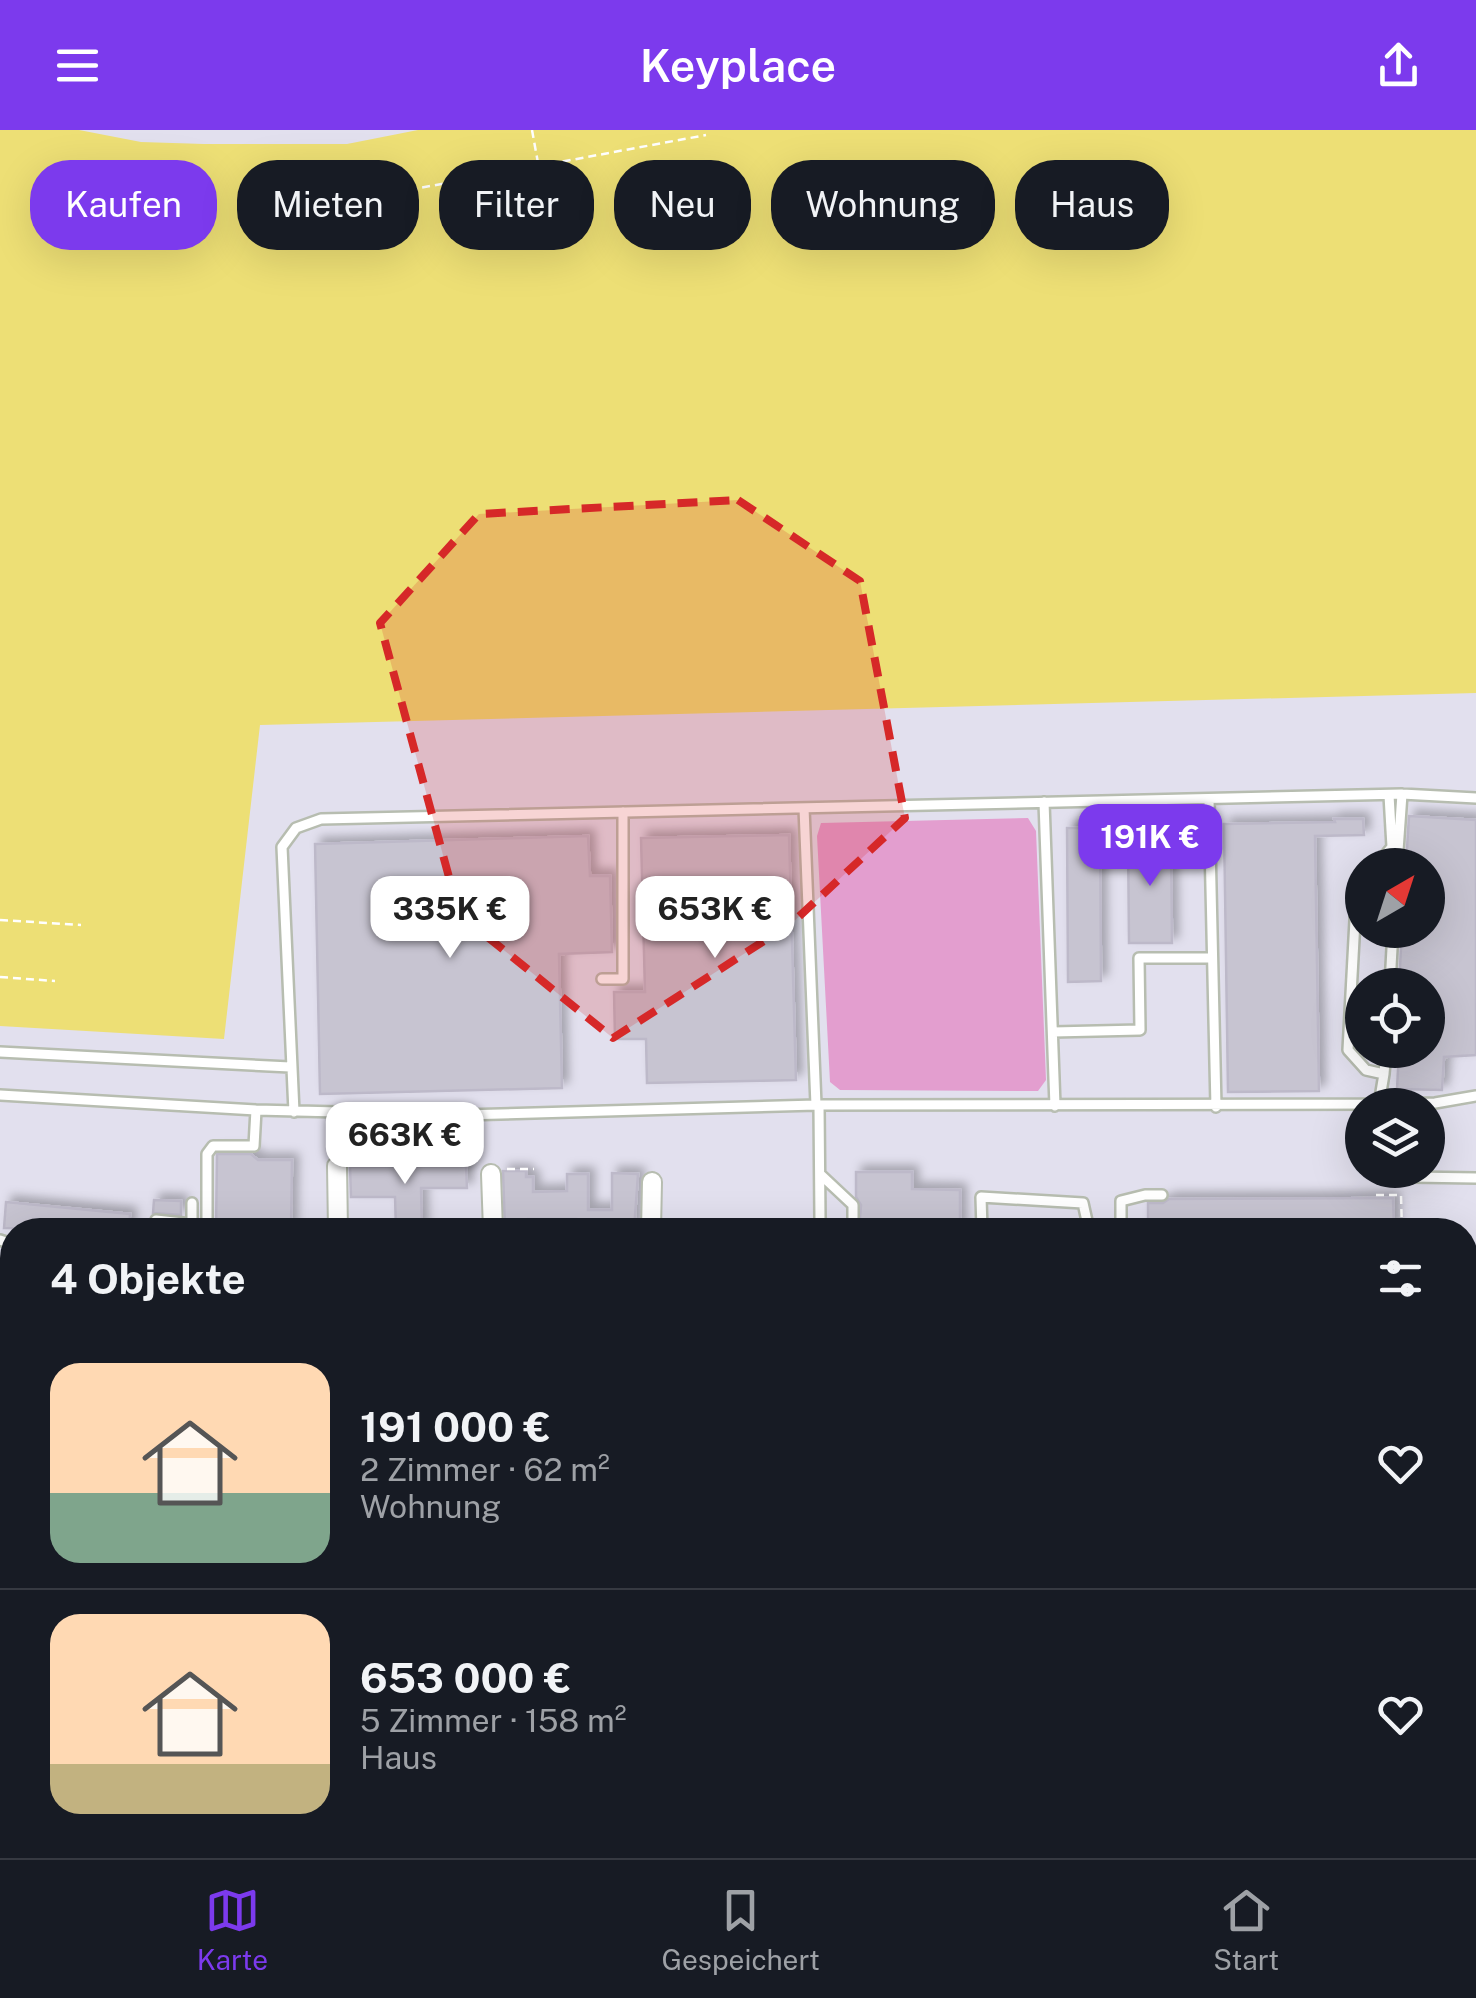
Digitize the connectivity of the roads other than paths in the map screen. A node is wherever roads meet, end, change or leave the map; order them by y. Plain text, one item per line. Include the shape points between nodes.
1 (1389, 794) junction
2 (1402, 794) junction
3 (1476, 798) edge
4 (1209, 800) junction
5 (1044, 802) junction
6 (804, 808) junction
7 (623, 812) junction
8 (1391, 848) edge
9 (1399, 848) edge
10 (1353, 948) edge
11 (1212, 958) junction
12 (602, 979) dead end
13 (1053, 1032) junction
14 (0, 1052) edge
15 (290, 1067) junction
16 (1384, 1068) edge
17 (1384, 1074) junction
18 (1382, 1088) edge
19 (0, 1095) edge
20 (1476, 1096) edge
21 (1445, 1101) edge
22 (1345, 1105) edge
23 (818, 1106) junction
24 (1055, 1106) junction
25 (1216, 1107) junction
26 (256, 1110) junction
27 (294, 1112) junction
28 (337, 1114) junction
29 (336, 1166) joint
30 (491, 1174) road end
31 (821, 1175) junction
32 (1445, 1178) edge
33 (1476, 1178) edge
34 (652, 1182) dead end
35 (1162, 1194) dead end
36 (192, 1203) dead end
37 (192, 1218) edge
38 (208, 1218) edge
39 (338, 1218) edge
40 (492, 1218) edge
41 (651, 1218) edge
42 (820, 1218) edge
43 (853, 1218) edge
44 (982, 1218) edge
45 (1087, 1218) edge
46 (1121, 1218) edge

1 - 2 lane
1 - 4 lane
1 - 8 lane
2 - 3 lane
2 - 9 lane
4 - 5 lane
4 - 11 lane
5 - 6 lane
5 - 13 lane
6 - 7 lane
6 - 23 lane
7 - 12 lane via 622,979
7 - 15 lane via 321,819 296,828 282,847
10 - 17 lane via 1348,1050 1366,1070
11 - 13 lane via 1139,958 1140,1030
11 - 25 lane
13 - 24 lane
14 - 15 lane
15 - 27 lane
16 - 17 lane
17 - 18 lane
19 - 26 lane
20 - 21 lane
22 - 25 lane
23 - 24 lane
23 - 28 lane
23 - 31 lane
24 - 25 lane
26 - 27 lane
26 - 38 lane via 254,1146 213,1146 207,1154
27 - 28 lane
28 - 29 lane
29 - 39 street
30 - 40 street
31 - 42 lane
31 - 43 lane via 853,1205
32 - 33 lane
34 - 41 street
35 - 46 lane via 1121,1201
36 - 37 lane
44 - 45 lane via 981,1198 1084,1202

